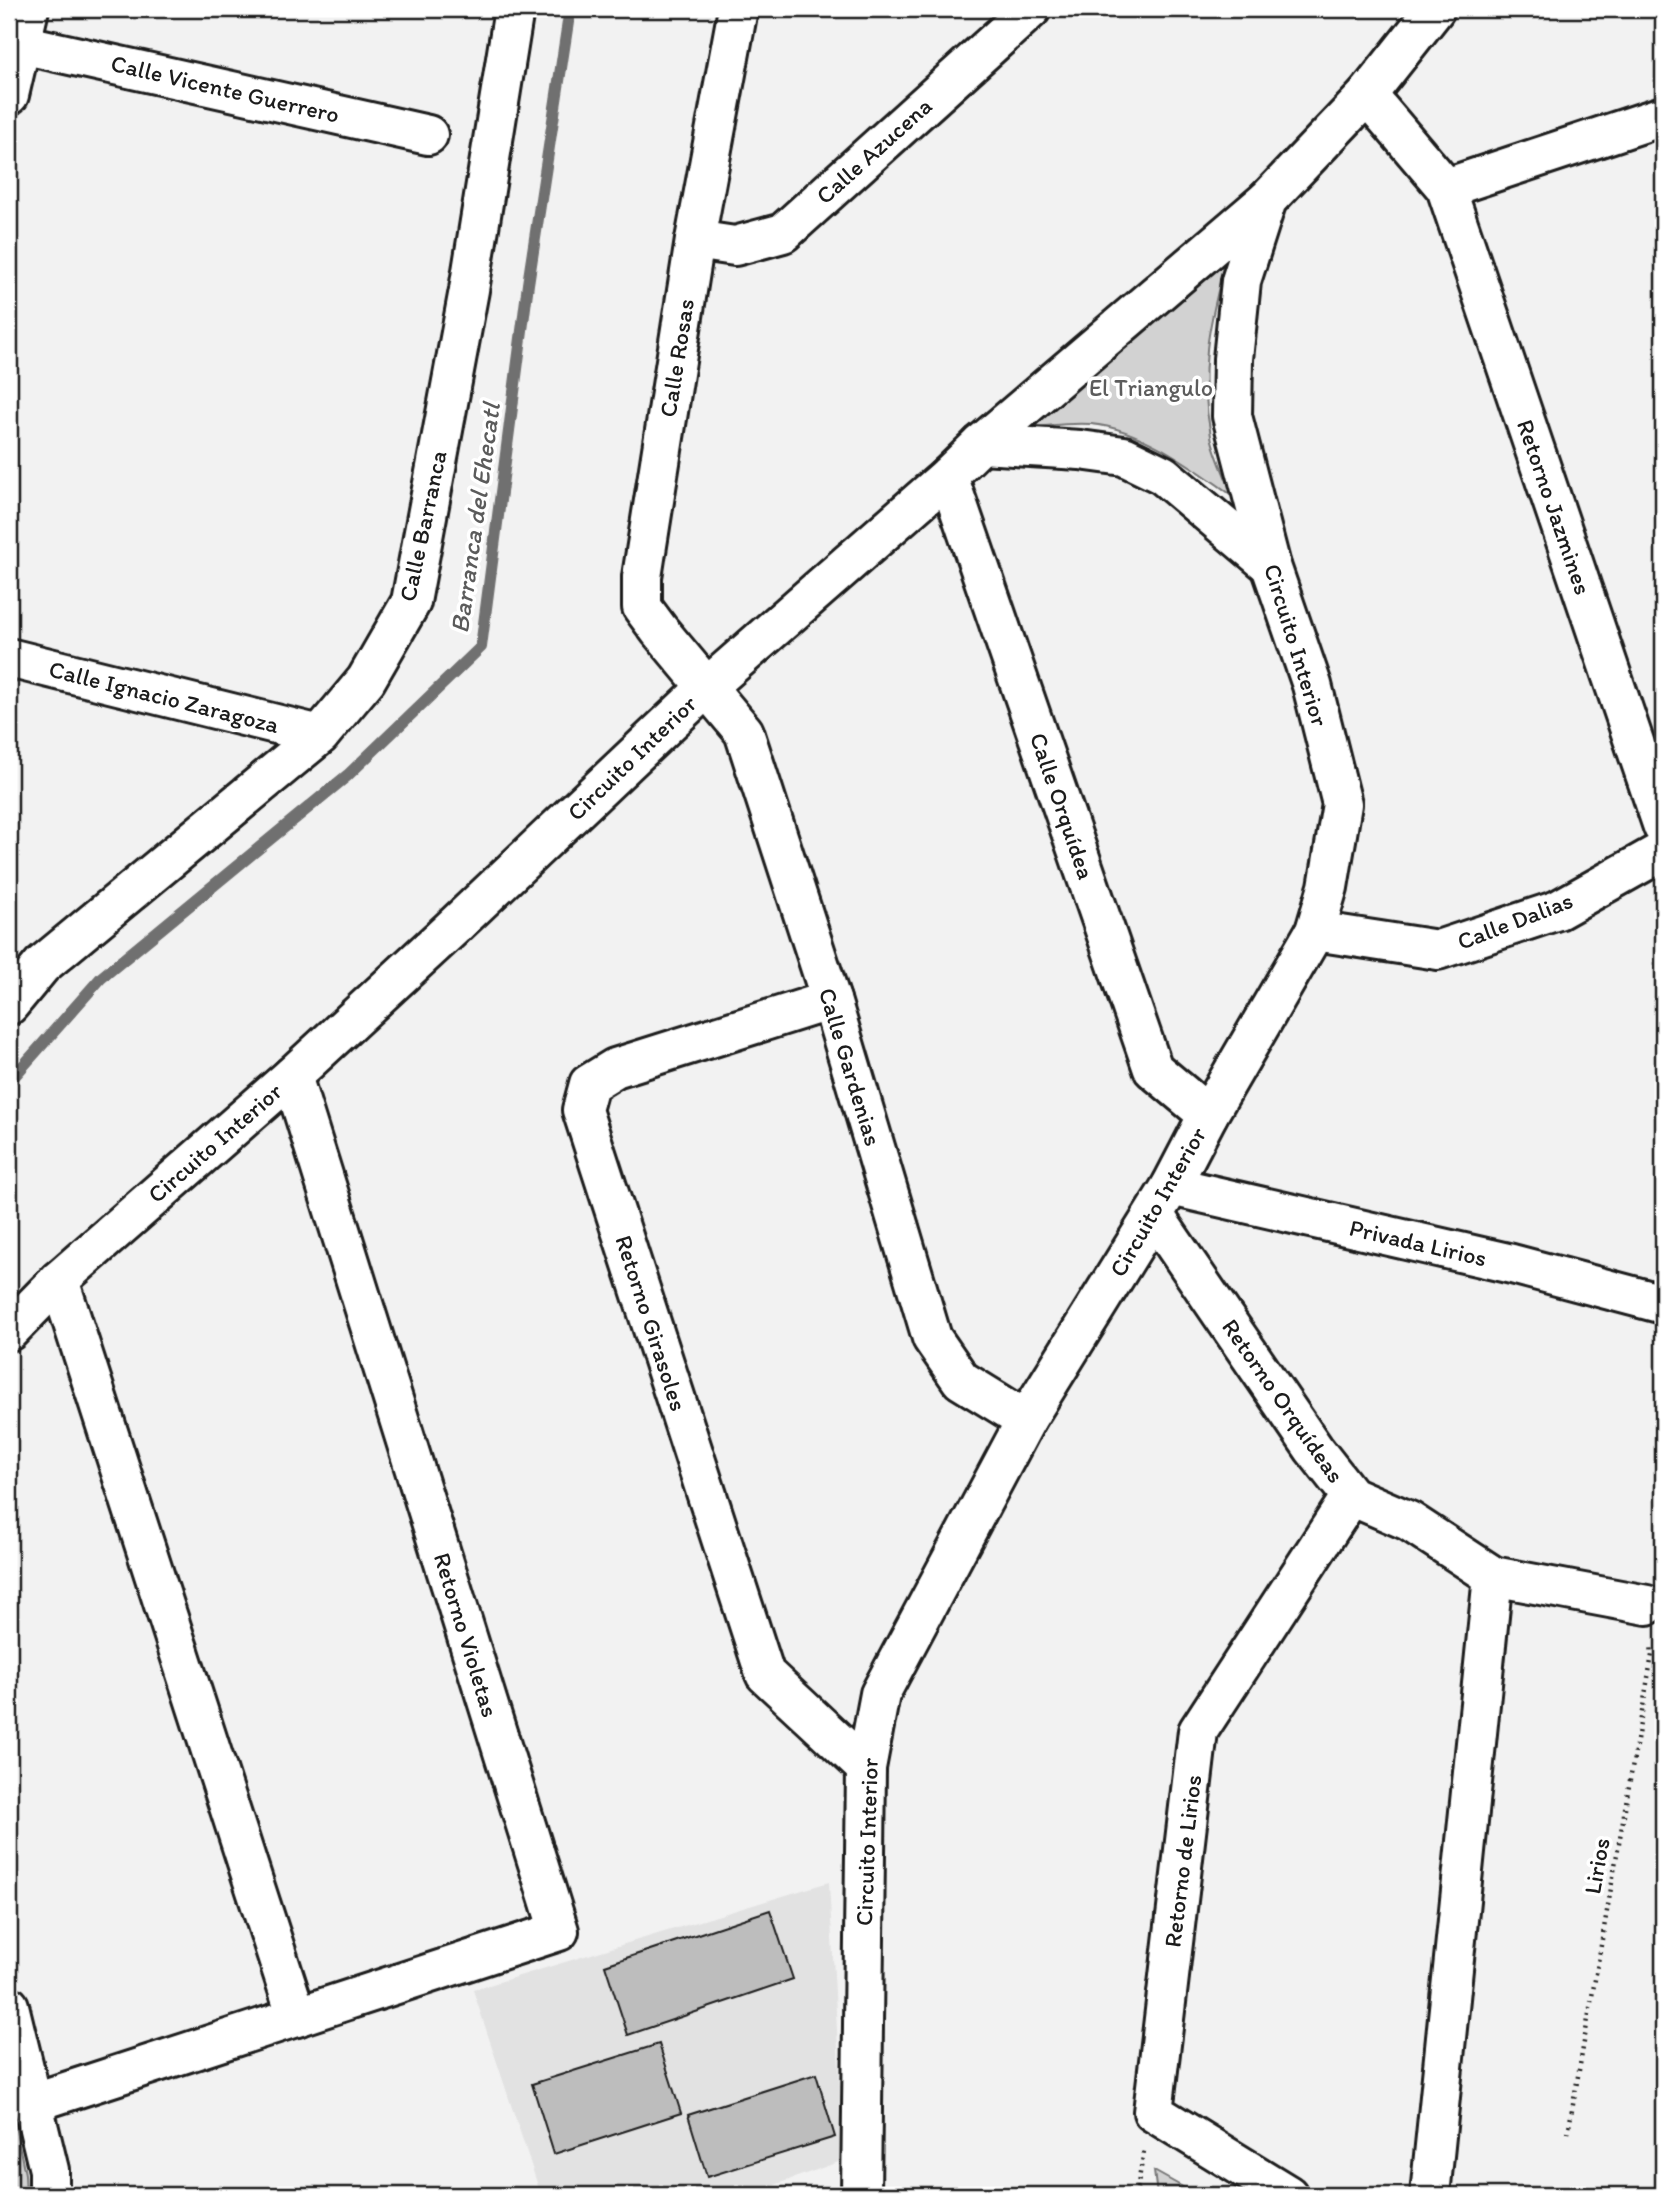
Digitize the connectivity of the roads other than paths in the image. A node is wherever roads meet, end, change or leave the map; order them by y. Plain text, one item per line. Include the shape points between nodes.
1 (514, 9) edge
2 (738, 9) edge
3 (1031, 9) edge
4 (1435, 9) edge
5 (25, 26) edge
6 (9, 91) edge
7 (1367, 95) junction
8 (1663, 116) edge
9 (428, 135) dead end
10 (1446, 188) junction
11 (1266, 200) junction
12 (695, 240) junction
13 (981, 444) junction
14 (948, 476) junction
15 (1271, 566) junction
16 (9, 658) edge
17 (707, 687) junction
18 (320, 735) junction
19 (1663, 827) edge
20 (1663, 851) edge
21 (1315, 931) junction
22 (831, 1000) junction
23 (9, 1005) edge
24 (292, 1076) junction
25 (1208, 1115) junction
26 (1162, 1200) junction
27 (59, 1280) junction
28 (1663, 1304) edge
29 (9, 1331) edge
30 (1026, 1420) junction
31 (1351, 1496) junction
32 (1493, 1576) junction
33 (1647, 1605) road end
34 (866, 1768) junction
35 (9, 2006) edge
36 (298, 2017) junction
37 (32, 2103) junction
38 (49, 2195) edge
39 (861, 2195) edge
40 (1288, 2195) edge
41 (1430, 2195) edge

1 - 18 street, Calle Barranca via 411,602 366,680
2 - 12 street, Calle Rosas
3 - 12 street, Calle Azucena via 783,233 735,246
4 - 7 street, Circuito Interior
5 - 6 street
5 - 9 street, Calle Vicente Guerrero
7 - 10 street, Retorno Jazmines
7 - 11 street, Circuito Interior
8 - 10 street
10 - 19 street, Retorno Jazmines
11 - 13 street, Circuito Interior
11 - 15 street, Circuito Interior via 1241,281 1232,416
12 - 17 street, Calle Rosas via 642,577 642,607
13 - 14 street, Circuito Interior
13 - 15 street via 1124,456 1163,475
14 - 17 street, Circuito Interior
14 - 25 street, Calle Orquídea via 1153,1069
15 - 21 street, Circuito Interior via 1312,685 1342,804 1328,887
16 - 18 street, Calle Ignacio Zaragoza
17 - 22 street, Calle Gardenias via 744,732
17 - 24 street, Circuito Interior
18 - 23 street, Calle Barranca via 42,965
20 - 21 street, Calle Dalias via 1558,910 1438,950
21 - 25 street, Circuito Interior
22 - 30 street, Calle Gardenias via 932,1338 961,1380
22 - 34 street, Retorno Girasoles via 615,1068 589,1084 582,1110 765,1674
24 - 27 street, Circuito Interior
24 - 36 street, Retorno Violetas via 559,1931
25 - 26 street, Circuito Interior
26 - 28 street, Privada Lirios via 1512,1264
26 - 30 street, Circuito Interior
26 - 31 street, Retorno Orquídeas via 1314,1449
27 - 29 street, Circuito Interior
27 - 36 street
30 - 34 street, Circuito Interior via 880,1694
31 - 32 street, Retorno Orquídeas via 1409,1521
31 - 40 street, Retorno de Lirios via 1198,1731 1153,2112
32 - 33 street, Retorno Orquídeas
32 - 41 street
34 - 39 street, Circuito Interior
35 - 37 street
36 - 37 street, Retorno Violetas
37 - 38 street via 49,2170

